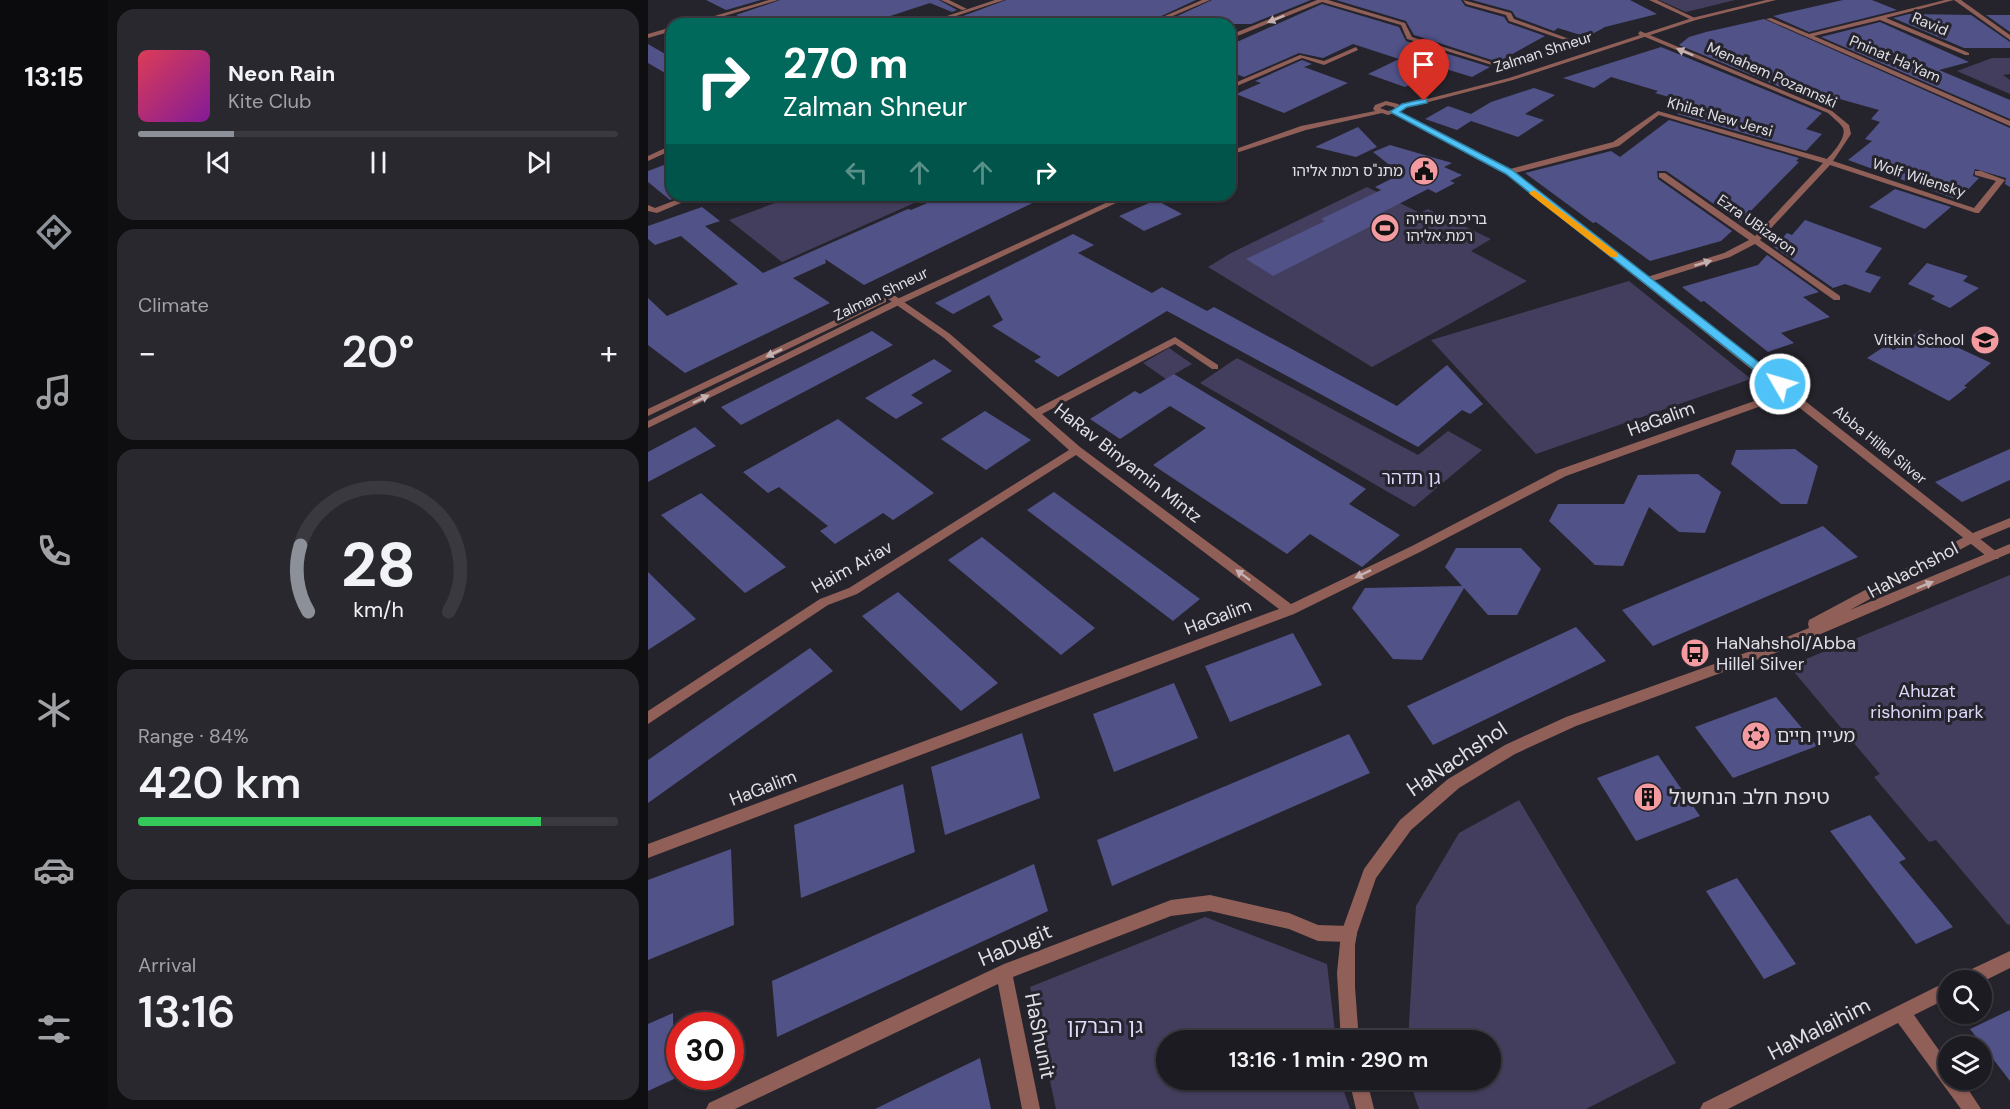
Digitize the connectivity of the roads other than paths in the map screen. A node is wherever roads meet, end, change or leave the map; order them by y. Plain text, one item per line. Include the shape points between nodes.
1 (775, 0) edge
2 (944, 0) edge
3 (1001, 0) edge
4 (1207, 0) edge
5 (1322, 0) edge
6 (1466, 0) edge
7 (1652, 0) edge
8 (1752, 0) edge
9 (1773, 0) edge
10 (1952, 0) edge
11 (1957, 0) edge
12 (964, 9) dead end
13 (1690, 17) junction
14 (714, 18) edge
15 (941, 18) edge
16 (1164, 18) edge
17 (1769, 19) dead end
18 (1882, 19) junction
19 (666, 31) edge
20 (1642, 34) junction
21 (648, 36) edge
22 (1236, 36) edge
23 (1809, 36) junction
24 (2010, 38) edge
25 (1572, 41) dead end
26 (1356, 49) dead end
27 (1967, 54) dead end
28 (1504, 67) dead end
29 (1236, 84) edge
30 (1396, 108) junction
31 (1378, 110) junction
32 (2010, 124) edge
33 (1236, 144) edge
34 (666, 150) edge
35 (1236, 151) edge
36 (648, 159) edge
37 (1828, 162) junction
38 (1509, 172) junction
39 (1978, 173) dead end
40 (1662, 175) dead end
41 (680, 201) edge
42 (1100, 201) edge
43 (1116, 201) edge
44 (648, 207) edge
45 (1756, 240) junction
46 (1647, 280) junction
47 (1837, 298) dead end
48 (895, 299) junction
49 (1215, 367) dead end
50 (1790, 392) junction
51 (648, 413) edge
52 (1035, 413) junction
53 (648, 425) edge
54 (1076, 450) junction
55 (2010, 522) edge
56 (1972, 538) junction
57 (2010, 548) edge
58 (1994, 556) junction
59 (1290, 610) junction
60 (1755, 656) junction
61 (648, 718) edge
62 (648, 851) edge
63 (1349, 934) junction
64 (2010, 959) edge
65 (1988, 970) edge
66 (1004, 972) junction
67 (1938, 994) edge
68 (1902, 1012) junction
69 (1349, 1030) edge
70 (1938, 1062) edge
71 (1360, 1090) edge
72 (1958, 1090) edge
73 (715, 1109) edge
74 (1031, 1109) edge
75 (1365, 1109) edge
76 (1709, 1109) edge
77 (1972, 1109) edge

1 - 14 street
2 - 12 street
3 - 15 street
4 - 16 street
5 -> 22 street
5 - 28 street via 1403,24 1409,38
6 - 25 street
7 - 13 street
8 - 13 street
9 - 13 street
10 - 18 street
11 - 24 street
13 - 20 street, Zalman Shneur
17 - 23 street, Pninat Ha'Yam
18 - 23 street
18 - 27 street, Ravid
19 - 21 street
20 - 30 street, Zalman Shneur via 1510,79
37 -> 20 street, Menahem Pozannski via 1847,134 1846,127 1830,112
23 - 32 street, Pninat Ha'Yam
26 - 29 street via 1324,63 1302,56
30 - 31 street
30 - 38 street, Abba Hillel Silver
31 - 33 street via 1299,124
31 - 35 street via 1304,128
34 - 36 street
37 - 38 street, Khilat New Jersi via 1658,113 1616,144
37 - 39 street, Wolf Wilensky via 1976,211 2001,180
37 - 45 street, Menahem Pozannski
38 - 46 street, Abba Hillel Silver
40 - 45 street, Ezra UBizaron
41 - 44 street via 654,211
42 - 48 street, Zalman Shneur
43 - 48 street, Zalman Shneur
46 -> 45 street, Menahem Pozannski via 1727,255
45 - 47 street, Ezra UBizaron
46 - 50 street, Abba Hillel Silver
48 -> 51 street, Zalman Shneur
48 - 52 street, HaRav Binyamin Mintz via 947,336
53 -> 48 street, Zalman Shneur
49 - 52 street via 1175,340
50 - 56 street, Abba Hillel Silver
50 -> 59 street, HaGalim via 1562,473
52 - 54 street, HaRav Binyamin Mintz
59 -> 54 street, HaRav Binyamin Mintz
54 - 61 street, Haim Ariav via 853,591 824,602
55 - 56 street, HaNachshol
56 - 58 street, Abba Hillel Silver
56 - 60 street, HaNachshol
57 - 58 street, HaNachshol
60 -> 58 street, HaNachshol
59 - 62 street, HaGalim
60 - 63 street, HaNachshol via 1554,727 1521,743 1429,801 1378,859 1357,902
63 - 66 street, HaDugit via 1318,933 1288,921 1210,903 1171,908
63 - 69 street, HaNachshol
64 - 65 street
66 - 73 street, HaDugit
66 - 74 street, HaShunit
67 - 68 street, HaMalaihim
68 - 70 street
68 - 76 street, HaMalaihim
71 - 75 street
72 - 77 street

